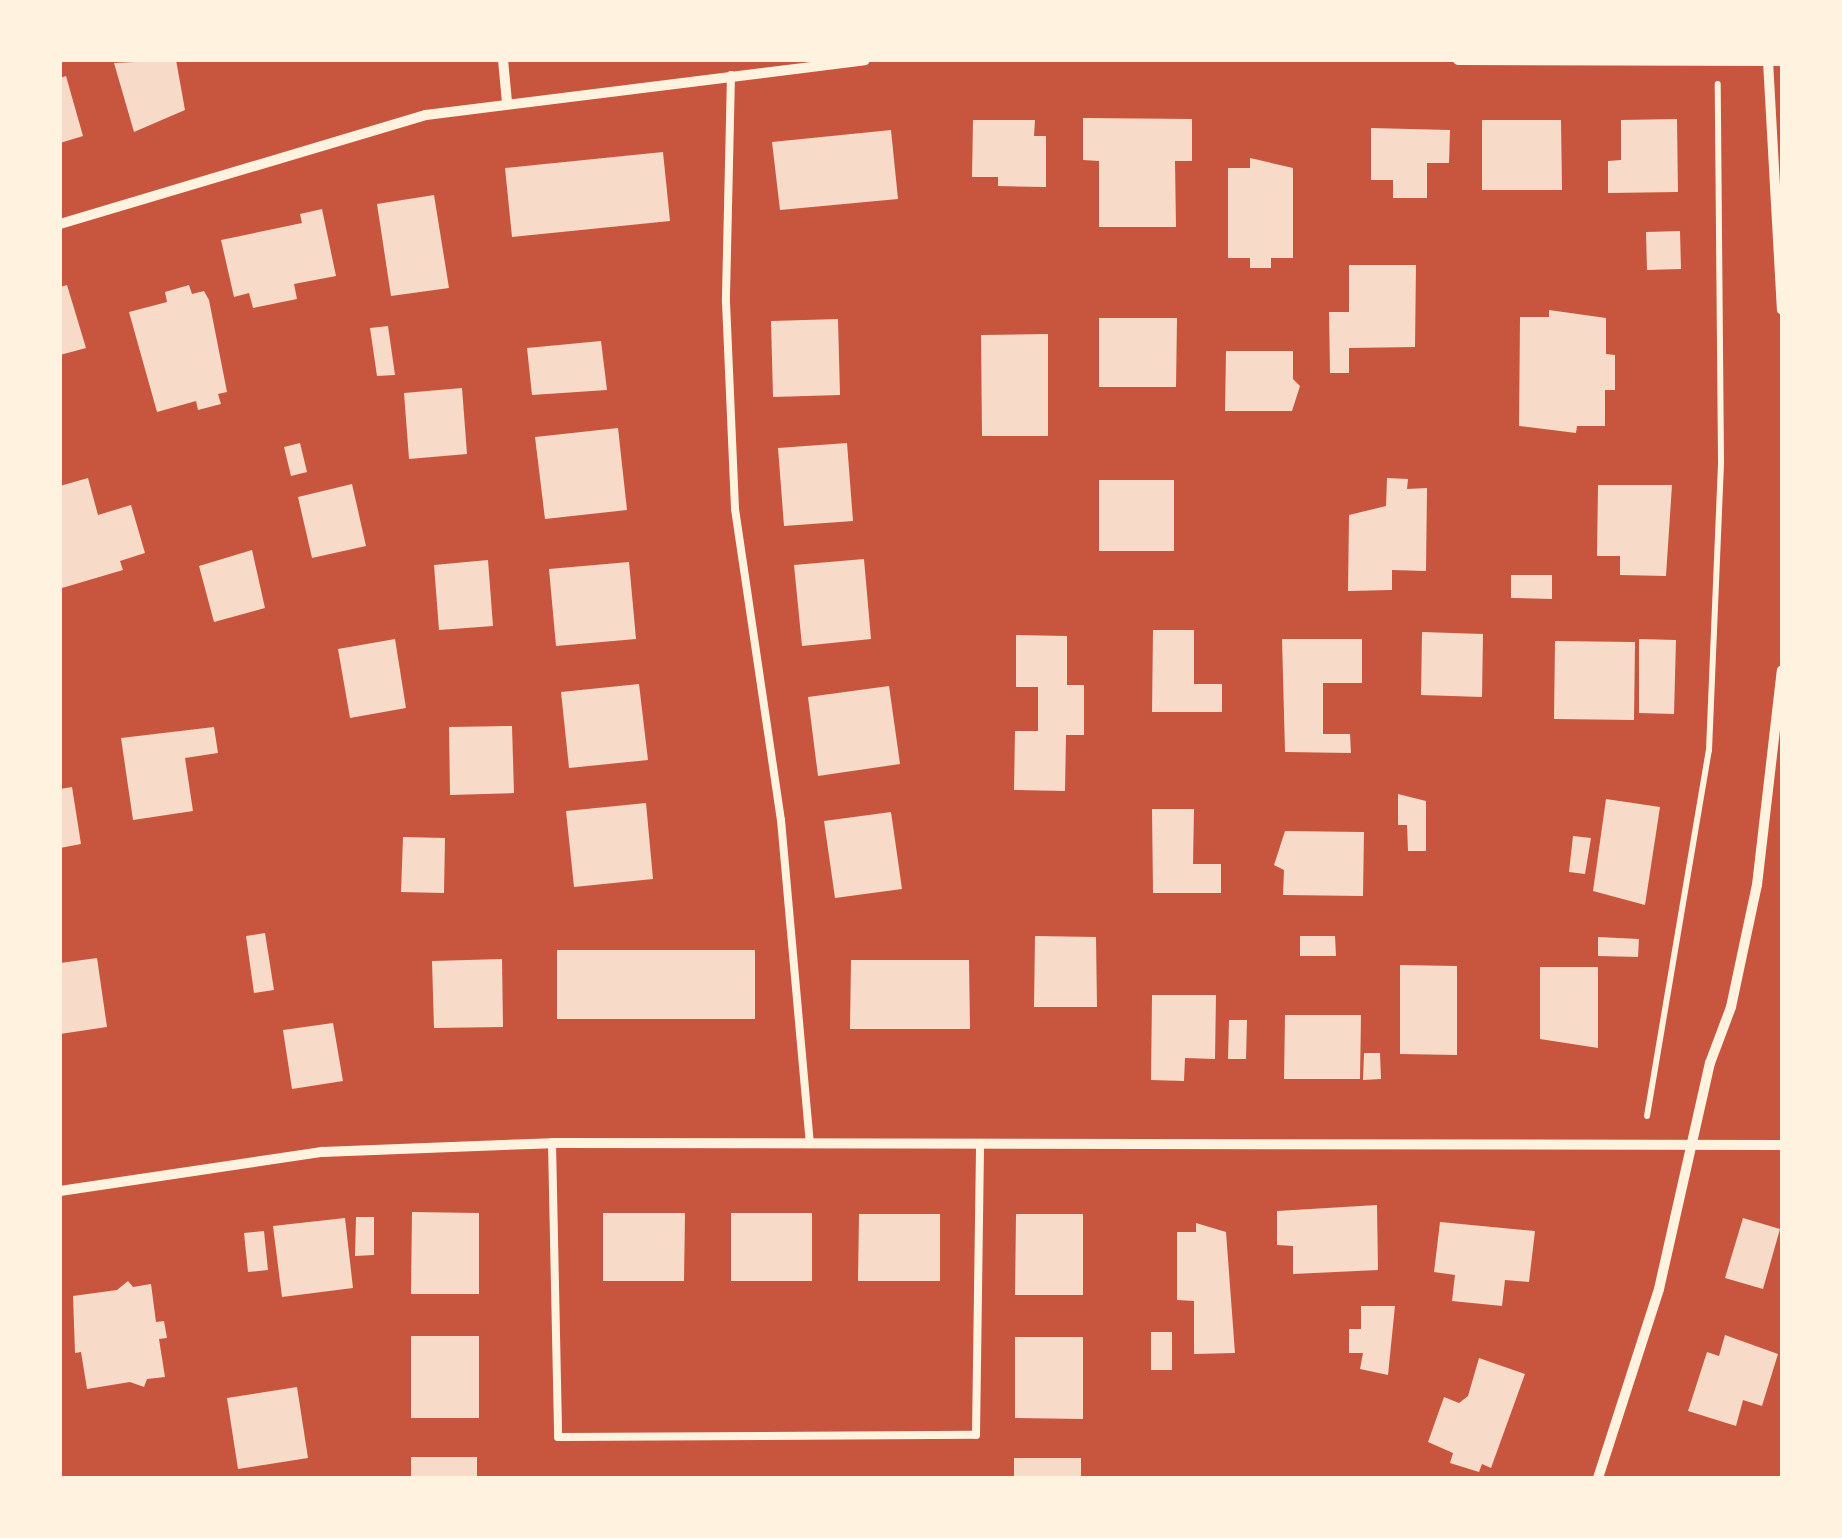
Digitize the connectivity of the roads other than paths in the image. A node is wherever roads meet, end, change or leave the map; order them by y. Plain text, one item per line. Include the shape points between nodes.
1 (503, 60) edge
2 (865, 60) edge
3 (1458, 60) edge
4 (1753, 61) edge
5 (1768, 61) edge
6 (1782, 61) edge
7 (731, 75) junction
8 (507, 102) junction
9 (60, 224) edge
10 (1782, 310) edge
11 (1782, 670) edge
12 (552, 1144) junction
13 (810, 1144) junction
14 (980, 1146) junction
15 (1782, 1146) edge
16 (1690, 1150) junction
17 (60, 1191) edge
18 (1598, 1478) edge

1 - 8 street
2 - 7 street
3 - 4 street
4 - 5 street
5 - 6 street
5 - 10 street
7 - 8 street
7 - 13 lane via 726,302 735,508 781,820
8 - 9 street via 426,115
11 - 16 street via 1757,886 1732,1007
12 - 13 street
12 - 14 lane via 558,1437 976,1435
12 - 17 street via 322,1152
13 - 14 street
14 - 16 street
15 - 16 street
16 - 18 street via 1659,1288

